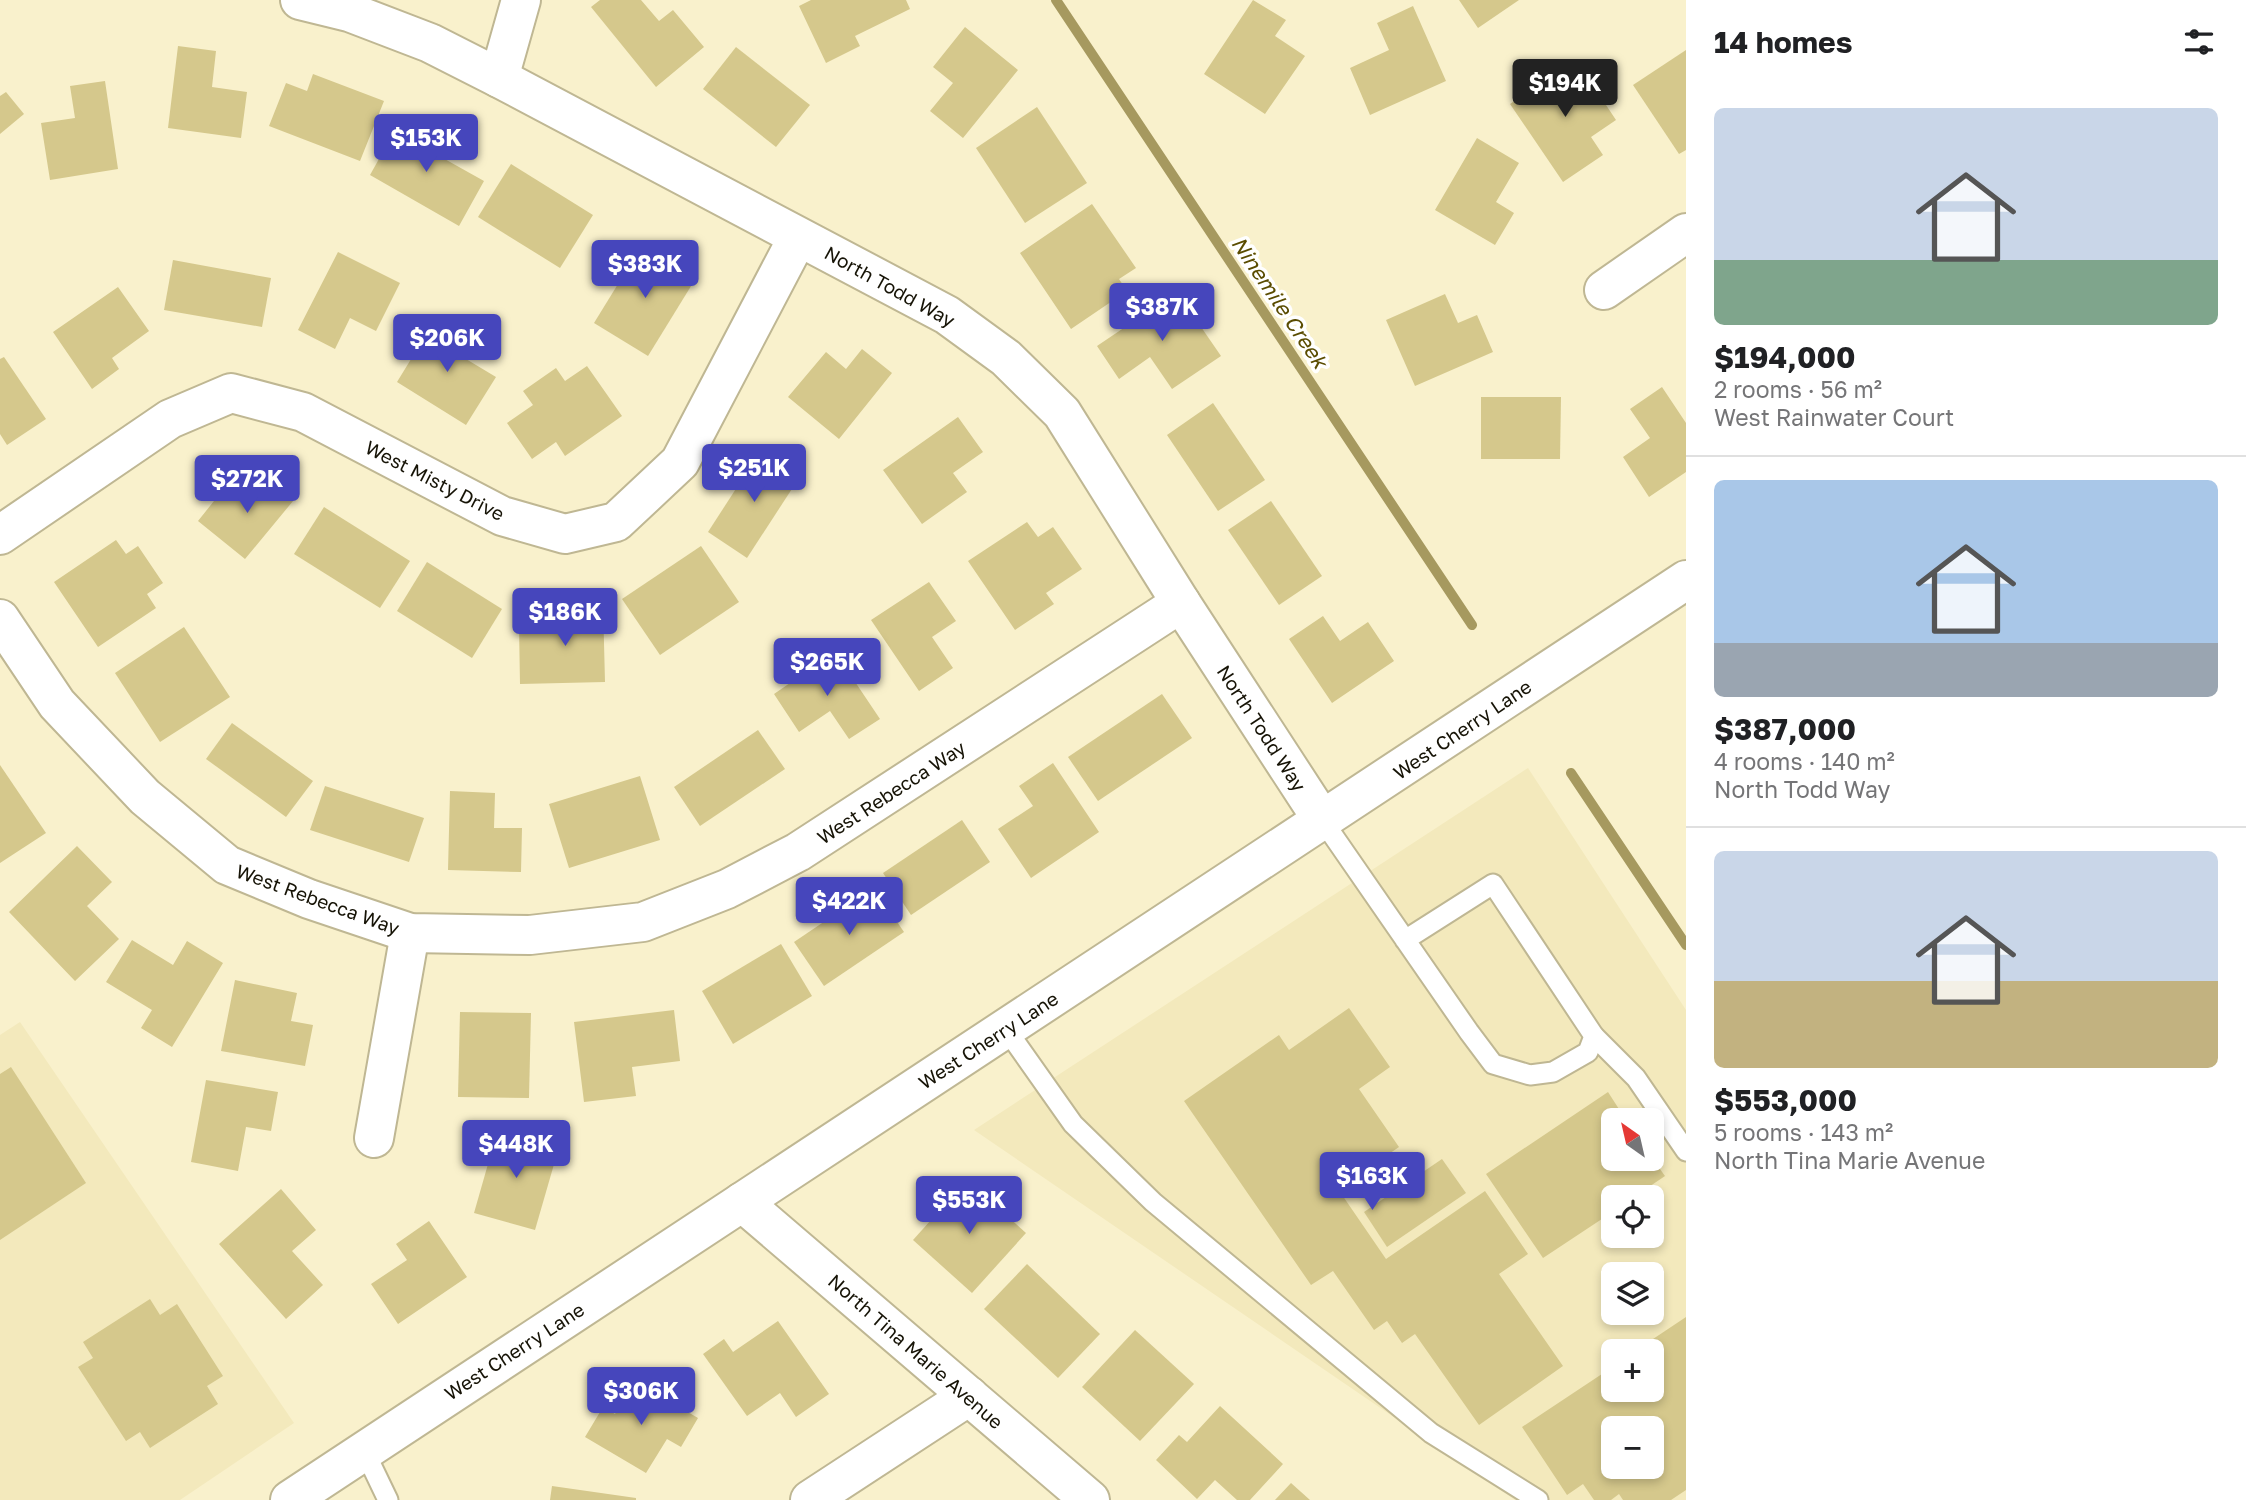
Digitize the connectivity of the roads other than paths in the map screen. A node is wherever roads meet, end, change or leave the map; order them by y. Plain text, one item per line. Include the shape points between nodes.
1 (300, 0) edge
2 (522, 0) edge
3 (499, 78) junction
4 (1686, 233) edge
5 (798, 237) junction
6 (1604, 290) dead end
7 (0, 535) edge
8 (1686, 580) edge
9 (1181, 603) junction
10 (0, 619) edge
11 (1323, 821) junction
12 (410, 933) junction
13 (1405, 940) junction
14 (1006, 1029) junction
15 (1594, 1035) junction
16 (374, 1138) dead end
17 (1686, 1152) edge
18 (742, 1202) junction
19 (969, 1396) junction
20 (364, 1450) junction
21 (290, 1500) edge
22 (388, 1500) edge
23 (810, 1500) edge
24 (1090, 1500) edge
25 (1538, 1500) edge

1 - 3 street, North Todd Way via 349,12 418,39
2 - 3 street
3 - 5 street, North Todd Way
4 - 6 street
5 - 7 street, West Misty Drive via 680,462 617,522 565,534 502,516 303,412 231,393 170,419
5 - 9 street, North Todd Way via 947,315 1006,358 1062,413
8 - 11 street, West Cherry Lane
9 - 11 street, North Todd Way
9 - 12 street, West Rebecca Way via 798,852 727,889 643,922 530,935
10 - 12 street, West Rebecca Way via 57,704 145,797 227,865
11 - 13 lane
11 - 14 street, West Cherry Lane
12 - 16 street, West Rebecca Way
13 - 15 lane via 1493,1064 1530,1075 1553,1072 1588,1052
13 - 15 lane via 1493,884
14 - 18 street, West Cherry Lane
14 - 25 lane via 1073,1124 1153,1202 1430,1433
15 - 17 lane via 1636,1078
18 - 19 street, North Tina Marie Avenue
18 - 20 street, West Cherry Lane
19 - 23 street
19 - 24 street, North Tina Marie Avenue
20 - 21 street, West Cherry Lane
20 - 22 lane

